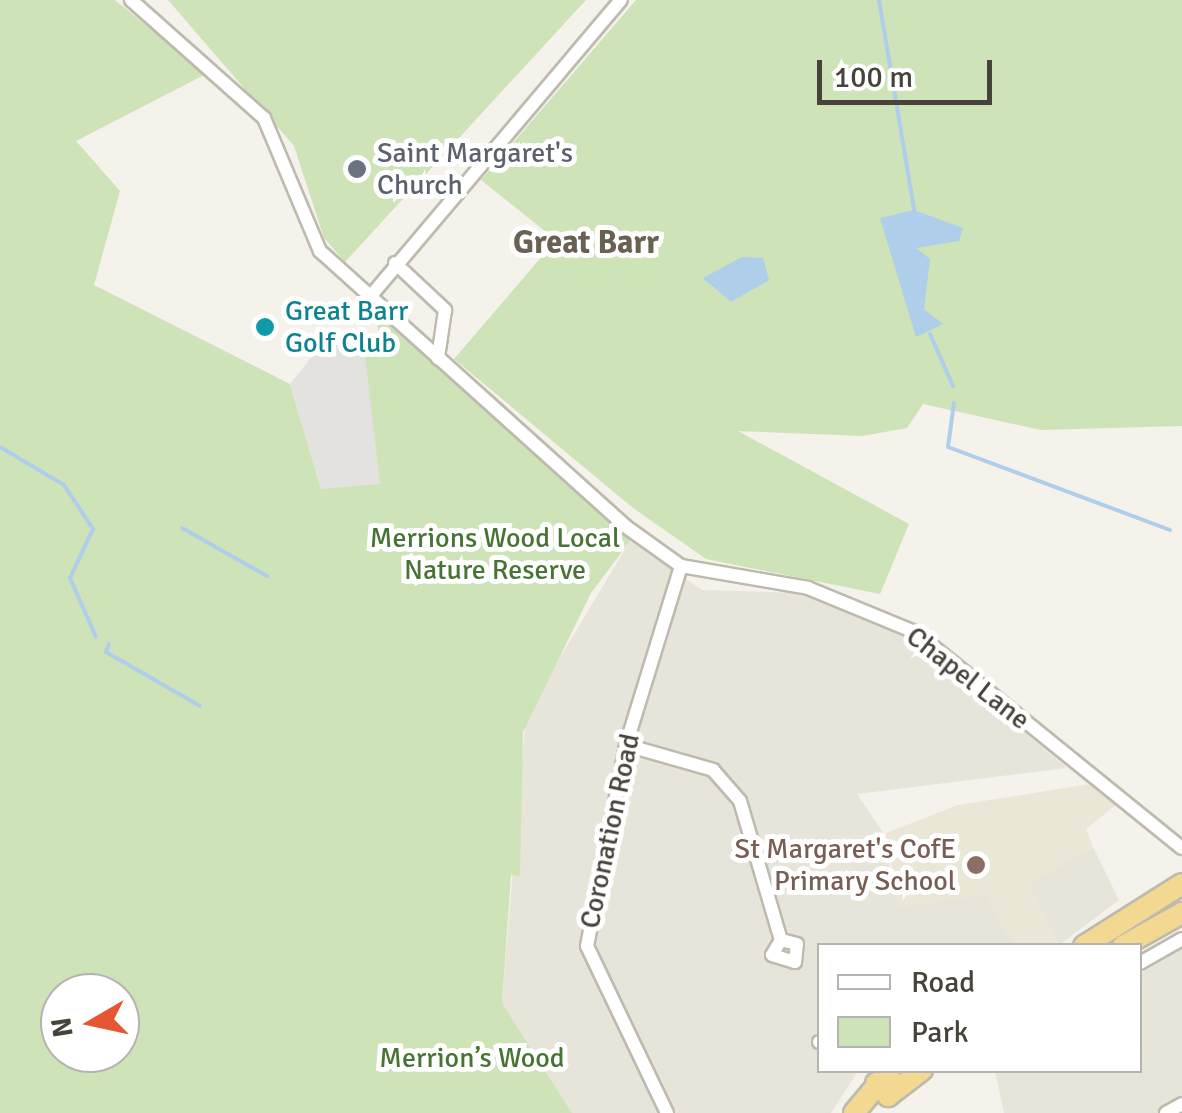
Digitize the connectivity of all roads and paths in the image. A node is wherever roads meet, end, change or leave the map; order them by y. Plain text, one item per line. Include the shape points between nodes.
1 (131, 0) edge
2 (621, 0) edge
3 (394, 263) junction
4 (369, 298) junction
5 (438, 358) junction
6 (680, 566) junction
7 (697, 571) junction
8 (673, 596) junction
9 (626, 745) junction
10 (1182, 848) edge
11 (1182, 884) edge
12 (1182, 913) edge
13 (1182, 939) edge
14 (780, 940) dead end
15 (1089, 943) edge
16 (1128, 943) edge
17 (1142, 962) edge
18 (918, 1073) edge
19 (929, 1073) edge
20 (878, 1075) edge
21 (1182, 1104) edge
22 (667, 1113) edge
23 (854, 1113) edge
24 (890, 1113) edge
25 (1166, 1113) edge

1 - 4 street, Chapel Lane via 264,118 320,251
2 - 3 street
3 - 4 street
3 - 5 street via 445,310
4 - 5 street, Chapel Lane
5 - 6 street, Chapel Lane
6 - 7 street, Chapel Lane
6 - 8 street, Coronation Road
7 - 8 street, Coronation Road
7 - 10 street, Chapel Lane via 808,588 915,632
8 - 9 street, Coronation Road
9 - 14 street via 713,770 740,801
9 - 22 street, Coronation Road via 586,946
11 - 15 highway
12 - 16 highway
13 - 17 street
18 - 20 highway via 888,1096
19 - 24 highway
20 - 23 highway
21 - 25 street

